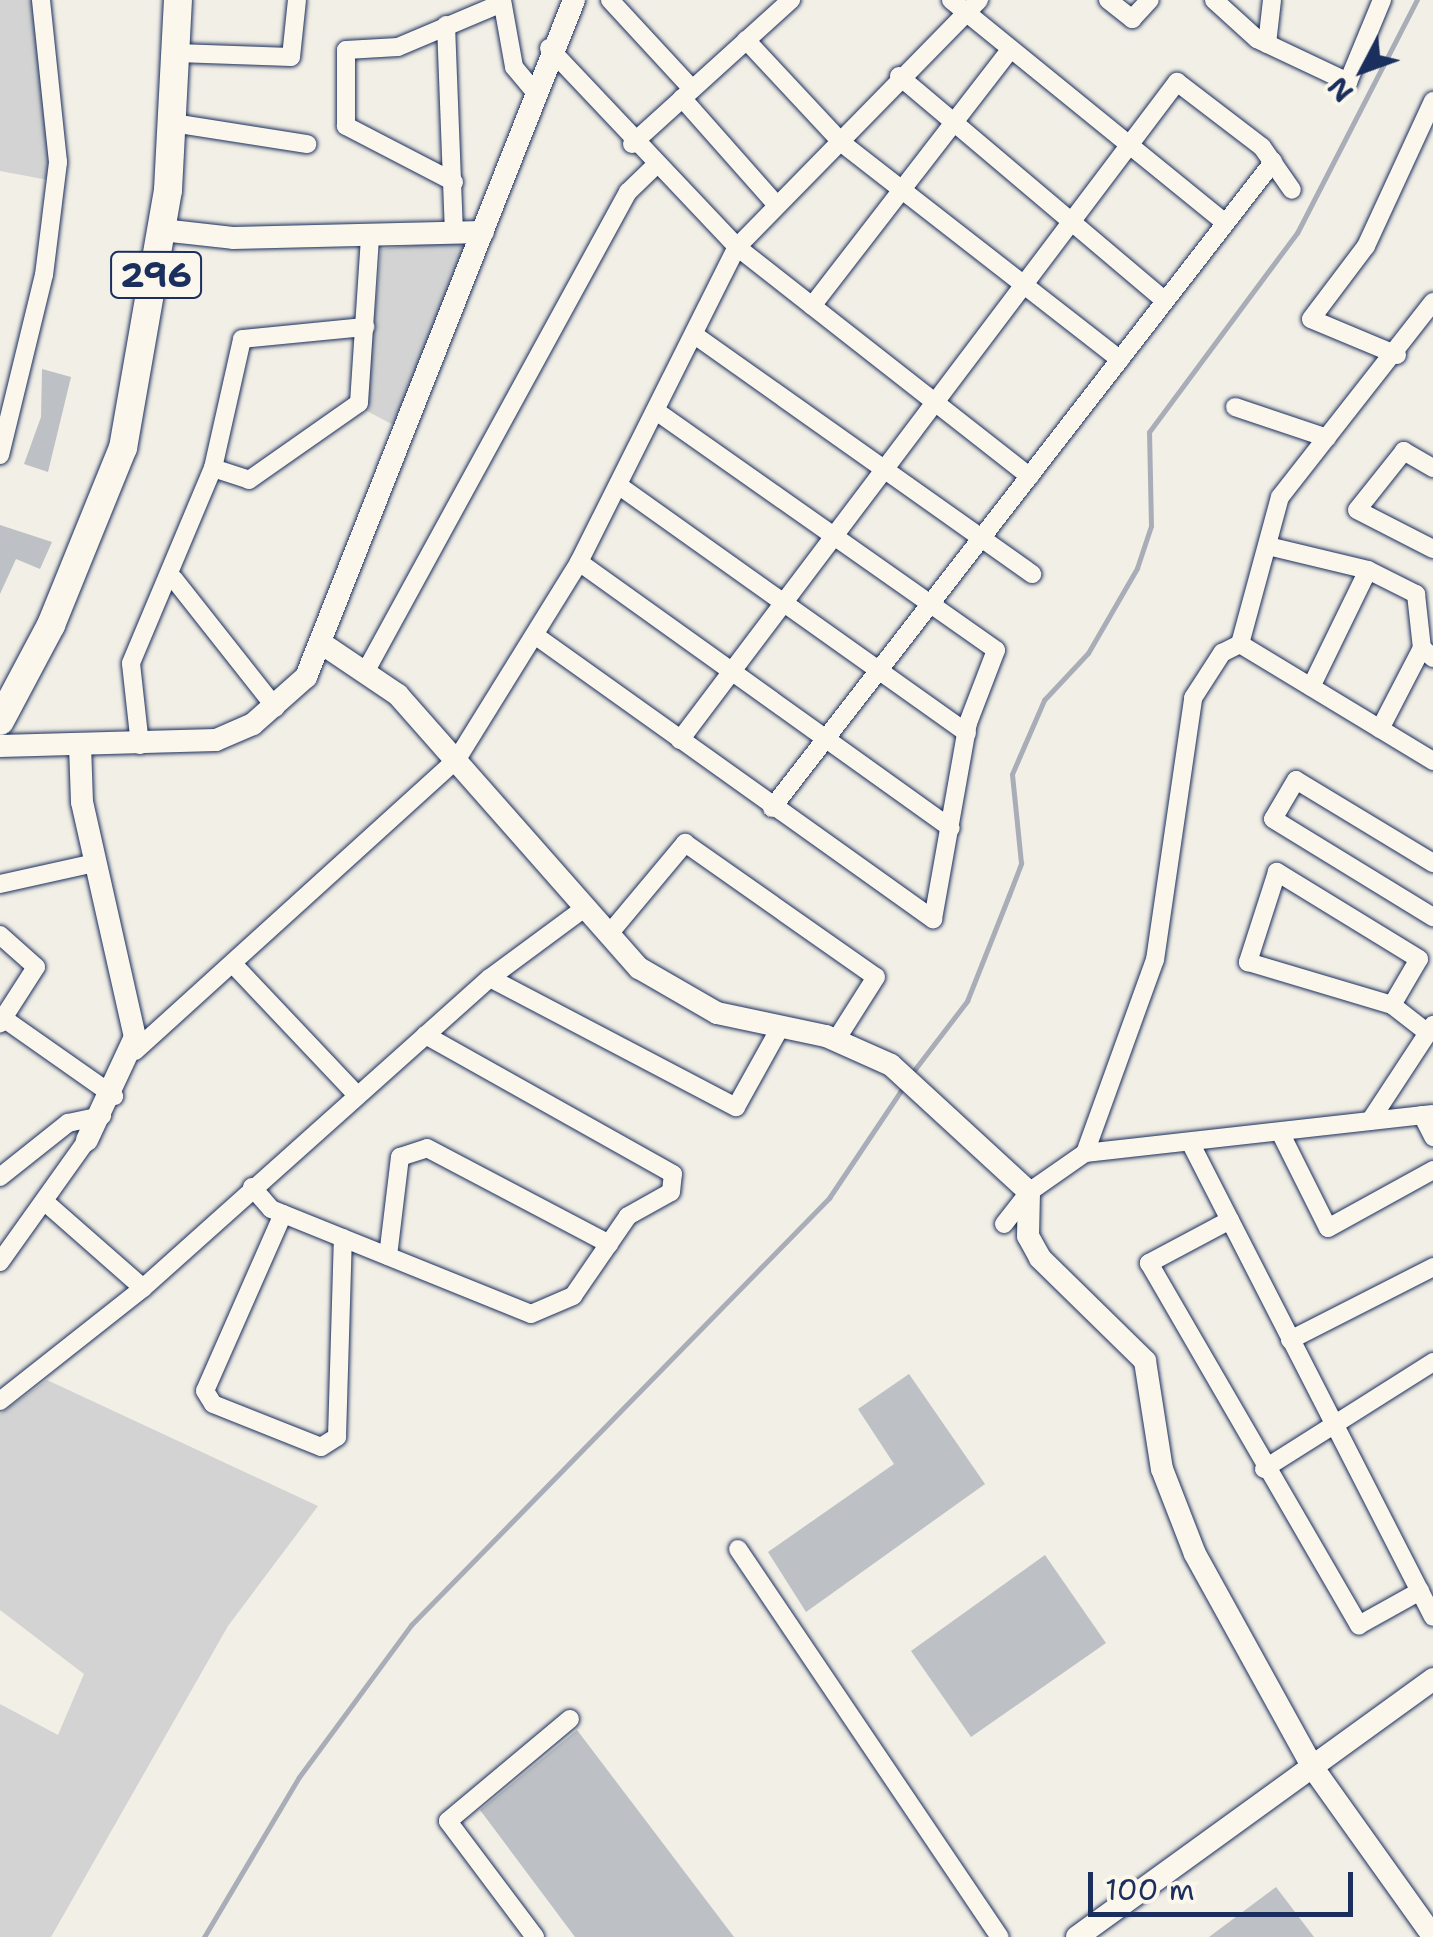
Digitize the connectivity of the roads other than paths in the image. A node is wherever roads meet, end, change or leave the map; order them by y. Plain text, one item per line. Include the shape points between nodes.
1 (41, 0) edge
2 (178, 0) edge
3 (297, 0) edge
4 (610, 0) edge
5 (790, 0) edge
6 (951, 0) edge
7 (980, 0) edge
8 (1108, 0) edge
9 (1150, 0) edge
10 (1214, 0) edge
11 (1272, 0) edge
12 (1381, 1) edge
13 (502, 2) edge
14 (570, 4) edge
15 (965, 16) junction
16 (446, 25) junction
17 (746, 40) junction
18 (1267, 44) junction
19 (549, 48) junction
20 (1010, 50) junction
21 (178, 54) junction
22 (899, 76) junction
23 (534, 91) junction
24 (687, 93) junction
25 (1433, 102) edge
26 (174, 123) junction
27 (954, 123) junction
28 (1130, 143) junction
29 (308, 144) dead end
30 (632, 144) junction
31 (843, 144) junction
32 (1273, 162) junction
33 (655, 166) junction
34 (454, 182) junction
35 (902, 190) junction
36 (1292, 190) dead end
37 (776, 203) junction
38 (1072, 222) junction
39 (1225, 222) junction
40 (162, 230) junction
41 (483, 232) junction
42 (454, 233) junction
43 (370, 237) junction
44 (736, 247) junction
45 (1024, 286) junction
46 (1165, 301) junction
47 (1433, 302) edge
48 (812, 306) junction
49 (365, 327) junction
50 (696, 336) junction
51 (1397, 355) junction
52 (1120, 360) junction
53 (937, 404) junction
54 (7, 407) edge
55 (1235, 407) dead end
56 (657, 412) junction
57 (1326, 438) junction
58 (0, 454) edge
59 (213, 468) junction
60 (1433, 468) edge
61 (886, 471) junction
62 (1030, 477) junction
63 (618, 485) junction
64 (835, 538) junction
65 (982, 539) junction
66 (1268, 546) junction
67 (1433, 549) edge
68 (578, 562) junction
69 (1368, 570) junction
70 (1032, 574) dead end
71 (174, 580) junction
72 (784, 604) junction
73 (932, 604) junction
74 (536, 636) junction
75 (1240, 644) junction
76 (324, 645) junction
77 (1428, 653) edge
78 (368, 667) junction
79 (732, 672) junction
80 (878, 672) junction
81 (1311, 687) junction
82 (276, 708) junction
83 (0, 722) edge
84 (1380, 728) junction
85 (966, 733) junction
86 (826, 738) junction
87 (680, 740) junction
88 (80, 745) junction
89 (0, 746) edge
90 (140, 746) junction
91 (456, 759) junction
92 (1433, 760) edge
93 (772, 808) junction
94 (950, 828) junction
95 (95, 862) junction
96 (1433, 863) edge
97 (0, 884) edge
98 (586, 907) junction
99 (1433, 917) edge
100 (609, 934) junction
101 (0, 935) edge
102 (233, 964) junction
103 (490, 978) junction
104 (1392, 1005) junction
105 (2, 1020) edge
106 (780, 1026) junction
107 (1430, 1029) edge
108 (424, 1035) junction
109 (836, 1040) junction
110 (135, 1051) junction
111 (357, 1095) junction
112 (108, 1106) junction
113 (1427, 1115) edge
114 (1370, 1121) junction
115 (1280, 1132) junction
116 (1433, 1137) edge
117 (87, 1140) joint
118 (1192, 1144) junction
119 (1085, 1153) junction
120 (1433, 1170) edge
121 (0, 1177) edge
122 (252, 1186) junction
123 (1029, 1192) junction
124 (44, 1201) junction
125 (284, 1214) junction
126 (1230, 1220) junction
127 (1004, 1224) dead end
128 (343, 1238) junction
129 (609, 1244) junction
130 (388, 1256) junction
131 (0, 1262) edge
132 (1433, 1267) edge
133 (142, 1288) junction
134 (1290, 1340) junction
135 (1428, 1365) edge
136 (1433, 1388) edge
137 (0, 1402) edge
138 (1333, 1426) junction
139 (1264, 1468) junction
140 (738, 1549) dead end
141 (1420, 1591) junction
142 (1433, 1617) edge
143 (1433, 1678) edge
144 (570, 1719) dead end
145 (1313, 1768) junction
146 (1433, 1936) edge
147 (535, 1937) edge
148 (1000, 1937) edge
149 (1077, 1937) edge

1 - 54 street via 58,162
2 - 21 highway, 296
3 - 21 street via 290,57
4 - 24 street
5 - 17 street
6 - 15 street
7 - 15 street
8 - 9 street via 1132,19
10 - 18 street
11 - 18 street
12 - 18 street via 1348,82
13 - 16 street
13 - 23 street via 514,67
14 - 19 street
15 - 20 street
15 - 22 street
16 - 34 street
16 - 34 street via 390,49 346,50 346,126
17 - 24 street
17 - 31 street
19 - 23 street
19 - 30 street
20 - 27 street
20 - 28 street
21 - 26 highway, 296
22 - 27 street
22 - 31 street
23 - 41 street
24 - 30 street
24 - 37 street
25 - 51 street via 1366,246 1311,319
26 - 29 street
26 - 40 highway, 296
27 - 35 street
27 - 38 street
28 - 32 street via 1177,82
28 - 38 street
28 - 39 street
30 - 33 street
31 - 35 street
31 - 37 street
32 - 36 street
32 - 39 street
33 - 44 street
33 - 78 street via 628,192
34 - 42 street
35 - 45 street
35 - 48 street
37 - 44 street
38 - 45 street
38 - 46 street
39 - 46 street
40 - 43 street
40 - 83 highway, 296 via 122,448 58,608
41 - 42 street
41 - 76 street
42 - 43 street
43 - 49 street
44 - 48 street
44 - 50 street
45 - 52 street
45 - 53 street
46 - 52 street
47 - 51 street
48 - 53 street
49 - 59 street via 359,404 249,480
49 - 59 street via 245,336
50 - 56 street
50 - 61 street
51 - 57 street
52 - 62 street
53 - 61 street
53 - 62 street
54 - 58 street
55 - 57 street
56 - 63 street
56 - 64 street
57 - 66 street via 1280,497
59 - 71 street
60 - 67 street via 1404,451 1357,510
61 - 64 street
61 - 65 street
62 - 65 street
63 - 68 street
63 - 72 street
64 - 72 street
64 - 73 street
65 - 70 street
65 - 73 street
66 - 69 street
66 - 75 street
68 - 74 street
68 - 79 street
69 - 77 street via 1416,594
69 - 81 street
71 - 82 street
71 - 90 street via 131,663
72 - 79 street
72 - 80 street
73 - 80 street
73 - 85 street via 996,650
74 - 87 street
74 - 91 street
75 - 81 street
75 - 119 street via 1222,653 1194,698 1155,960
76 - 78 street
76 - 82 street
77 - 84 street
78 - 91 street
79 - 86 street
79 - 87 street
80 - 85 street
80 - 86 street
81 - 84 street
82 - 90 street via 216,740
84 - 92 street
85 - 94 street
86 - 93 street
86 - 94 street
87 - 93 street
88 - 89 street
88 - 90 street
88 - 95 street
91 - 98 street
91 - 102 street
93 - 94 street via 933,919
95 - 97 street
95 - 110 street
96 - 99 street via 1296,780 1273,819
98 - 100 street
98 - 103 street
100 - 106 street via 675,994
100 - 109 street via 685,843 876,976
101 - 105 street via 36,967
102 - 110 street
102 - 111 street
103 - 106 street via 736,1107
103 - 108 street
104 - 104 street via 1419,958 1277,872 1248,962
104 - 107 street
105 - 112 street
106 - 109 street
107 - 114 street
108 - 111 street
108 - 129 street via 665,1165 671,1192 628,1216
109 - 123 street via 926,1090
110 - 112 street
111 - 122 street
112 - 117 street
112 - 121 street via 68,1122
113 - 114 street
113 - 116 street
114 - 115 street
115 - 118 street
115 - 120 street via 1328,1228
117 - 124 street
118 - 119 street
118 - 126 street
119 - 123 street
122 - 125 street
122 - 133 street
123 - 127 street
123 - 145 street via 1028,1236 1040,1258 1145,1361 1177,1515
124 - 131 street
124 - 133 street
125 - 128 street
125 - 128 street via 206,1392 214,1404 321,1448 337,1437
126 - 134 street
126 - 139 street via 1149,1263
128 - 130 street
129 - 130 street via 573,1296 539,1316
129 - 130 street via 427,1148 400,1157
132 - 134 street
133 - 137 street
134 - 138 street
135 - 136 street
135 - 138 street
138 - 139 street
138 - 141 street
139 - 141 street via 1359,1625
140 - 148 street
141 - 142 street
143 - 145 street
144 - 147 street via 448,1821
145 - 146 street
145 - 149 street

